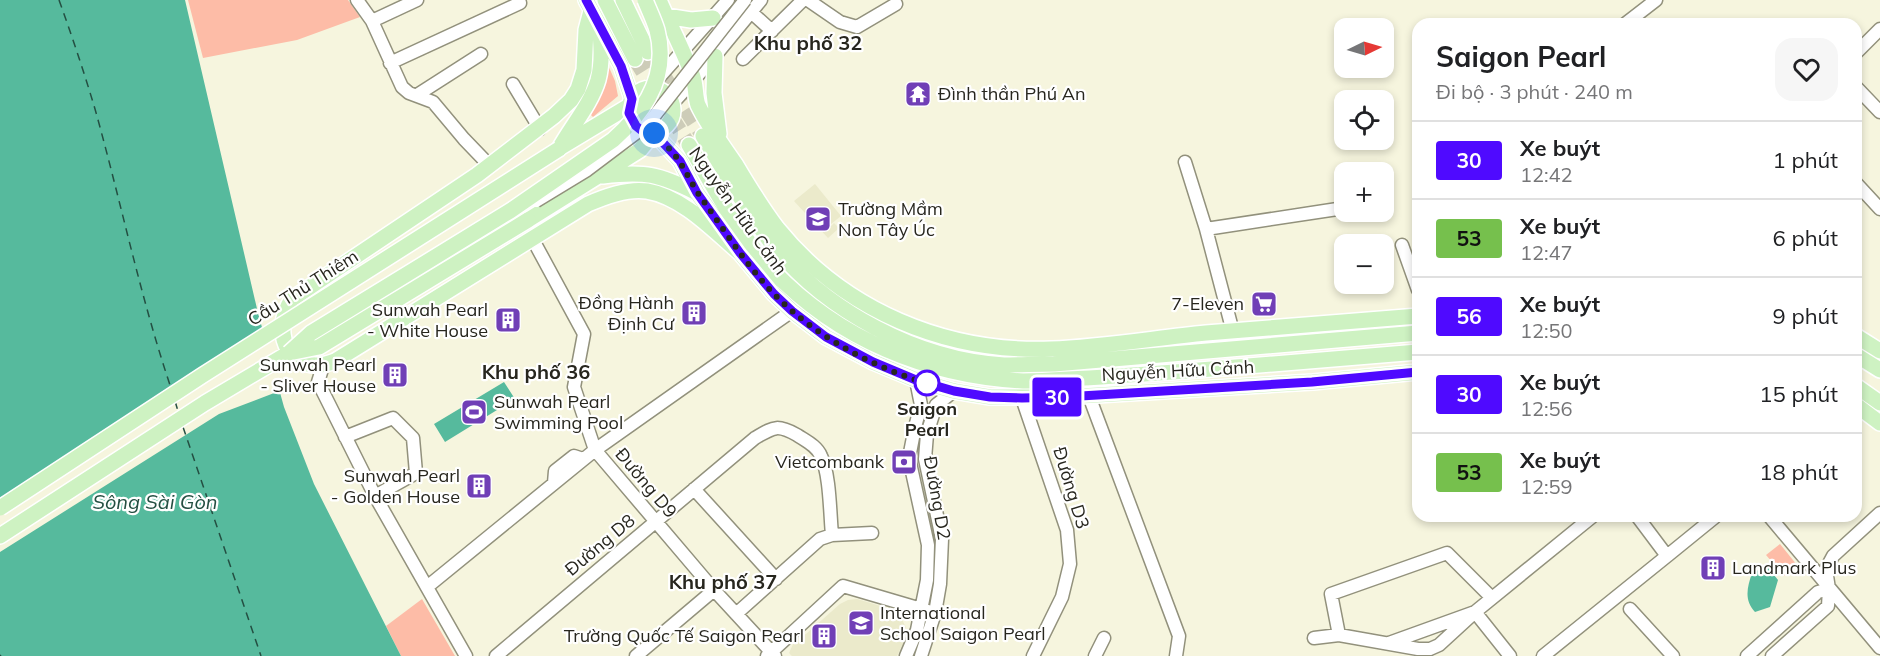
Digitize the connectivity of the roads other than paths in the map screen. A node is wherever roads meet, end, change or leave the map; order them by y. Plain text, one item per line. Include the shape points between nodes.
1 (357, 0) edge
2 (417, 0) edge
3 (519, 0) edge
4 (605, 0) edge
5 (623, 0) edge
6 (645, 0) edge
7 (659, 0) edge
8 (728, 0) edge
9 (745, 0) edge
10 (761, 0) edge
11 (802, 0) edge
12 (808, 0) edge
13 (1656, 0) edge
14 (896, 4) dead end
15 (592, 12) edge
16 (752, 12) junction
17 (666, 16) junction
18 (712, 18) junction
19 (1633, 18) edge
20 (372, 21) junction
21 (1880, 29) edge
22 (772, 31) junction
23 (1862, 47) edge
24 (682, 52) junction
25 (481, 54) dead end
26 (715, 56) junction
27 (743, 60) dead end
28 (390, 63) junction
29 (694, 79) junction
30 (513, 84) dead end
31 (1862, 93) edge
32 (417, 95) junction
33 (667, 95) junction
34 (630, 102) junction
35 (698, 104) junction
36 (1880, 112) edge
37 (540, 129) junction
38 (654, 133) junction
39 (703, 136) tunnel mouth
40 (720, 140) junction
41 (689, 145) tunnel mouth
42 (559, 149) junction
43 (1185, 162) dead end
44 (489, 165) junction
45 (596, 177) junction
46 (1862, 190) edge
47 (697, 193) junction
48 (1334, 209) edge
49 (1880, 209) edge
50 (510, 211) junction
51 (1206, 229) junction
52 (532, 238) junction
53 (1402, 245) dead end
54 (740, 253) junction
55 (1412, 273) edge
56 (792, 311) junction
57 (1412, 317) edge
58 (1233, 332) junction
59 (1412, 334) edge
60 (1862, 340) edge
61 (1880, 351) edge
62 (1412, 352) edge
63 (289, 353) junction
64 (1083, 354) junction
65 (1862, 360) edge
66 (323, 366) junction
67 (1880, 370) edge
68 (1412, 373) edge
69 (1082, 378) junction
70 (916, 380) junction
71 (1862, 390) edge
72 (954, 391) junction
73 (1089, 396) junction
74 (1022, 398) junction
75 (1880, 403) edge
76 (1862, 410) edge
77 (1880, 423) edge
78 (345, 437) junction
79 (595, 450) junction
80 (694, 489) junction
81 (375, 496) junction
82 (927, 504) junction
83 (0, 508) edge
84 (1880, 513) edge
85 (656, 522) junction
86 (1586, 522) edge
87 (1642, 522) edge
88 (1709, 522) edge
89 (1774, 522) edge
90 (872, 533) dead end
91 (832, 535) junction
92 (0, 536) edge
93 (1667, 556) junction
94 (776, 579) junction
95 (427, 587) junction
96 (1829, 589) junction
97 (714, 590) junction
98 (1492, 598) junction
99 (1630, 609) dead end
100 (929, 611) junction
101 (1475, 612) junction
102 (736, 614) junction
103 (1339, 635) junction
104 (1104, 638) dead end
105 (1314, 638) dead end
106 (1388, 643) junction
107 (1880, 648) edge
108 (771, 655) edge
109 (466, 656) edge
110 (496, 656) edge
111 (636, 656) edge
112 (906, 656) edge
113 (921, 656) edge
114 (1033, 656) edge
115 (1095, 656) edge
116 (1176, 656) edge
117 (1510, 656) edge
118 (1543, 656) edge
119 (1673, 656) edge
120 (1747, 656) edge
121 (1773, 656) edge

1 - 20 street
2 - 20 street
3 - 28 street via 520,3
4 - 5 main road via 642,55
6 - 50 main road, bridge via 657,28 659,71 639,116 613,140
7 - 17 main road, Nguyễn Hữu Cảnh
8 - 18 street
9 - 50 street, bridge via 648,124 587,170 524,208
10 - 16 street
11 - 22 street
12 - 14 street via 840,22 857,27
13 - 19 street
15 - 34 main road via 621,66
15 - 37 main road via 578,89
15 - 42 main road via 601,47 598,81
16 - 22 street
16 - 26 street
17 - 18 main road
17 - 24 main road, Nguyễn Hữu Cảnh
18 - 24 street
20 - 28 street
21 - 23 street
22 - 27 street
24 - 29 main road, Nguyễn Hữu Cảnh
24 - 33 street
25 - 32 street
26 - 29 street
26 - 40 main road via 714,93
28 - 32 street via 402,87
29 - 33 street
29 - 35 main road, Nguyễn Hữu Cảnh
30 - 37 street
31 - 36 street
32 - 44 street via 433,102
33 - 34 main road via 637,93
33 - 35 main road
33 - 38 main road via 673,116
34 - 38 main road via 631,120 641,130
34 - 42 main road, Cầu Thủ Thiêm
35 - 40 main road, Nguyễn Hữu Cảnh
37 - 44 main road
38 - 45 main road via 640,150
38 - 47 main road, Nguyễn Hữu Cảnh via 680,161
39 - 64 main road via 772,244 844,310 892,337 954,357 1002,364 1054,364
40 - 64 main road, Nguyễn Hữu Cảnh via 758,201 801,254 835,285 877,311 934,335
41 - 69 main road, Nguyễn Hữu Cảnh via 749,241 771,268 807,302 858,337 907,359 966,375 1026,381
42 - 83 main road, Cầu Thủ Thiêm, bridge
43 - 51 street
44 - 66 main road via 292,299 285,310 283,325 289,352 302,363
45 - 47 main road via 658,175
45 - 63 main road, bridge via 319,347
46 - 49 street
47 - 54 main road, Nguyễn Hữu Cảnh
48 - 51 street
50 - 63 main road, bridge via 311,333
51 - 58 street
52 - 54 main road via 588,204 608,196 646,190 686,209
52 - 66 main road
52 - 79 street, Đường D9 via 584,334 574,387
53 - 55 street
54 - 56 main road, Nguyễn Hữu Cảnh
56 - 70 main road, Nguyễn Hữu Cảnh via 835,342
56 - 79 street
57 - 58 main road, Nguyễn Hữu Cảnh
58 - 64 main road, Nguyễn Hữu Cảnh
59 - 64 main road, Nguyễn Hữu Cảnh via 1159,355
60 - 61 main road
62 - 69 main road, Nguyễn Hữu Cảnh
63 - 92 main road
65 - 67 main road
66 - 78 street via 318,382
68 - 73 main road, Nguyễn Hữu Cảnh
69 - 73 main road
70 - 72 main road, Nguyễn Hữu Cảnh
70 - 82 street, Đường D2 via 921,405 909,458
71 - 75 main road
72 - 74 main road, Nguyễn Hữu Cảnh
72 - 82 street, Đường D2 via 936,405 927,434
73 - 74 main road, Nguyễn Hữu Cảnh
73 - 116 street via 1179,636
74 - 114 street, Đường D3 via 1067,530 1070,564 1062,597
76 - 77 main road
78 - 81 street
78 - 81 street via 393,418 413,438 416,473
79 - 85 street, Đường D9
79 - 95 street
80 - 85 street, Đường D8
80 - 91 street, Đường D8 via 755,438 773,427 781,428 811,444 821,455
80 - 94 street
81 - 95 street
82 - 100 street, Đường D2
84 - 96 street via 1833,556 1826,569
85 - 97 street, Đường D9
85 - 110 street, Đường D8
86 - 98 street
87 - 93 street
88 - 93 street
89 - 96 street
90 - 91 street
91 - 94 street via 820,539
93 - 118 street
94 - 102 street
95 - 109 street
96 - 107 street
96 - 120 street via 1818,592
96 - 121 street via 1828,606
97 - 102 street, Đường D9
97 - 111 street
98 - 101 street
98 - 103 street via 1447,553 1331,594
99 - 119 street
100 - 108 street via 843,586
100 - 112 street, Đường D2
100 - 113 street, Đường D2
101 - 106 street
101 - 106 street via 1430,649
101 - 117 street
102 - 108 street, Đường D9
103 - 105 street
103 - 106 street
104 - 115 street

